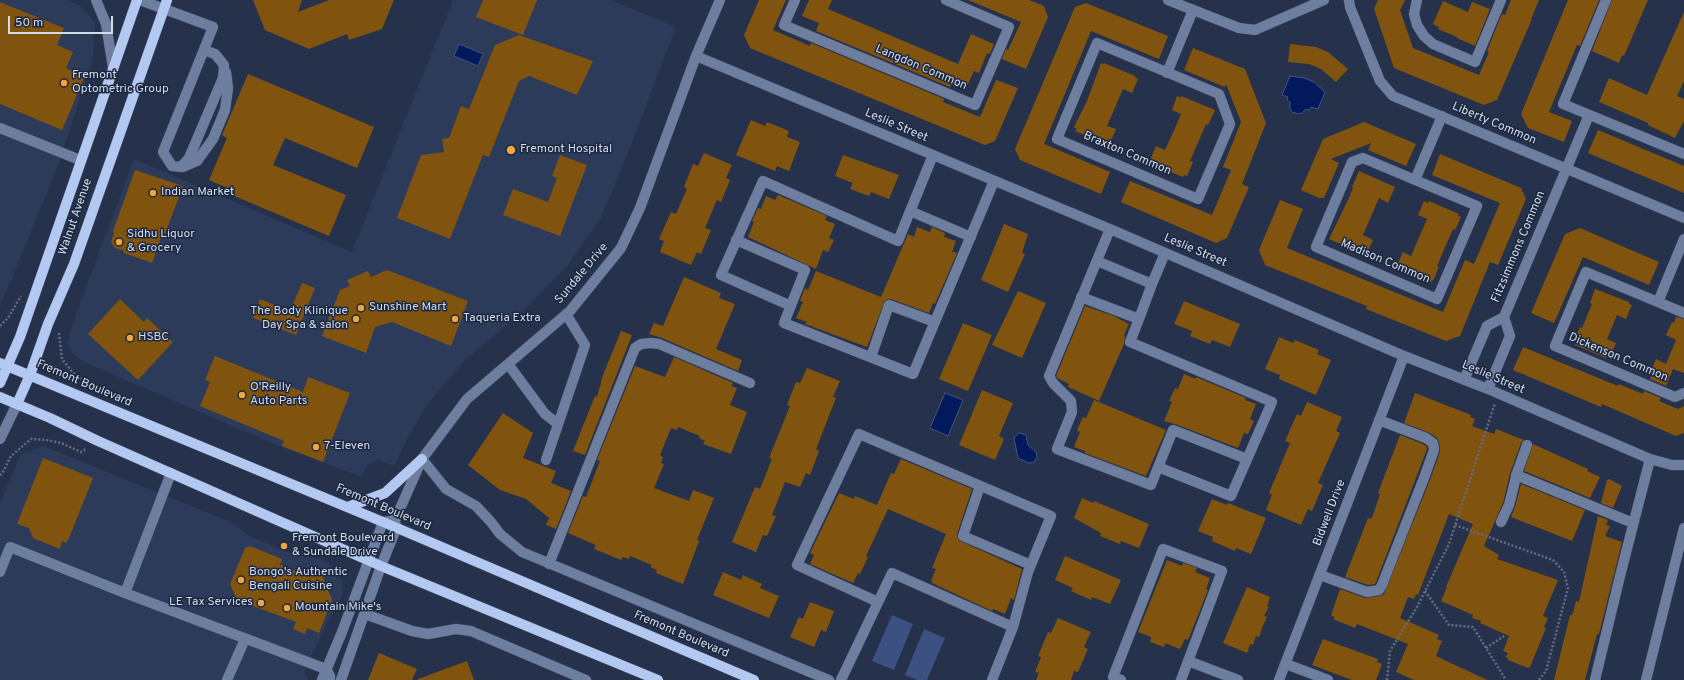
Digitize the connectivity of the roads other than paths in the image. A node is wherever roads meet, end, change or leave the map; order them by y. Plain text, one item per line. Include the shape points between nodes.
1 (96, 0) edge
2 (137, 0) edge
3 (140, 0) edge
4 (720, 0) edge
5 (795, 0) edge
6 (946, 0) edge
7 (1168, 0) edge
8 (1324, 0) edge
9 (1349, 0) edge
10 (1417, 0) edge
11 (1501, 0) edge
12 (1606, 0) edge
13 (165, 4) edge
14 (1193, 10) junction
15 (204, 50) junction
16 (696, 56) junction
17 (224, 65) junction
18 (113, 68) junction
19 (1167, 73) junction
20 (1589, 115) junction
21 (1442, 116) junction
22 (0, 128) edge
23 (1684, 154) edge
24 (933, 155) junction
25 (80, 160) junction
26 (181, 167) junction
27 (1567, 168) junction
28 (1415, 180) junction
29 (994, 181) junction
30 (910, 211) junction
31 (1684, 218) edge
32 (1110, 229) junction
33 (971, 236) junction
34 (1684, 239) edge
35 (736, 240) junction
36 (1166, 253) junction
37 (1097, 261) junction
38 (1152, 284) junction
39 (1081, 297) junction
40 (1658, 302) junction
41 (791, 306) junction
42 (1684, 313) edge
43 (566, 314) junction
44 (1504, 318) junction
45 (1139, 319) junction
46 (935, 322) junction
47 (1404, 356) junction
48 (871, 357) junction
49 (4, 364) edge
50 (508, 364) junction
51 (30, 375) junction
52 (1464, 380) junction
53 (0, 383) edge
54 (750, 383) dead end
55 (1488, 389) junction
56 (1684, 393) edge
57 (0, 397) edge
58 (17, 404) junction
59 (1380, 420) junction
60 (558, 424) junction
61 (0, 439) edge
62 (1527, 445) dead end
63 (422, 459) junction
64 (1247, 459) junction
65 (1650, 459) junction
66 (546, 460) dead end
67 (1684, 465) edge
68 (1158, 467) junction
69 (171, 473) junction
70 (1516, 475) junction
71 (980, 486) junction
72 (348, 508) junction
73 (383, 522) junction
74 (1501, 522) dead end
75 (396, 524) junction
76 (1633, 524) junction
77 (1684, 528) edge
78 (368, 560) junction
79 (550, 564) junction
80 (1031, 565) junction
81 (382, 566) junction
82 (0, 572) edge
83 (1320, 575) junction
84 (125, 593) junction
85 (878, 602) junction
86 (365, 614) junction
87 (1013, 627) junction
88 (245, 638) junction
89 (1188, 661) junction
90 (1286, 664) junction
91 (326, 669) junction
92 (582, 679) edge
93 (227, 680) edge
94 (322, 680) edge
95 (330, 680) edge
96 (341, 680) edge
97 (658, 680) edge
98 (754, 680) edge
99 (829, 680) edge
100 (841, 680) edge
101 (992, 680) edge
102 (1121, 680) edge
103 (1181, 680) edge
104 (1238, 680) edge
105 (1279, 680) edge
106 (1328, 680) edge
107 (1595, 680) edge
108 (1646, 680) edge

1 - 18 street via 106,24
2 - 18 main road, Walnut Avenue
3 - 13 street
4 - 16 street, Sundale Drive
5 - 6 street, Langdon Common via 784,25 975,105 1009,27
7 - 14 street
8 - 14 street via 1255,30 1239,28
9 - 21 street, Liberty Common via 1380,81 1393,96
10 - 11 street via 1414,14 1424,36 1433,44 1475,62
12 - 20 street via 1563,104
13 - 15 street via 213,28
13 - 51 main road, Walnut Avenue via 74,264 48,324
14 - 19 street
15 - 17 street via 216,54
15 - 26 street via 163,152 172,166
16 - 24 street, Leslie Street
16 - 43 street, Sundale Drive via 640,208 620,248
17 - 26 street via 223,78 189,158
17 - 26 street via 228,88 225,110 213,139 197,161
18 - 25 main road, Walnut Avenue
19 - 19 street, Braxton Common via 1097,43 1057,139 1198,199 1230,124 1219,94
20 - 23 street
20 - 27 street, Fitzsimmons Common
21 - 27 street, Liberty Common
21 - 28 street
22 - 25 street
24 - 29 street, Leslie Street
24 - 30 street
25 - 49 main road, Walnut Avenue via 38,287
27 - 31 street, Liberty Common
27 - 44 street, Fitzsimmons Common
28 - 28 street, Madison Common via 1363,158 1352,162 1316,247 1437,299 1477,206
29 - 32 street, Leslie Street
29 - 33 street
30 - 33 street
30 - 35 street via 898,241 763,181
32 - 36 street, Leslie Street
32 - 37 street
33 - 46 street
34 - 40 street
35 - 41 street via 805,270
35 - 41 street via 720,275
36 - 38 street
36 - 47 street, Leslie Street
37 - 38 street
37 - 39 street
38 - 45 street
39 - 45 street
39 - 68 street via 1049,376 1072,401 1072,412 1057,449 1151,485
40 - 42 street, Dickenson Common
40 - 56 street, Dickenson Common via 1586,272 1555,346 1675,397
41 - 48 street via 784,323
43 - 50 street, Sundale Drive
43 - 60 street via 584,345
44 - 52 street via 1487,326
44 - 55 street, Fitzsimmons Common via 1510,336
45 - 64 street via 1130,342 1272,402
46 - 48 street via 913,374
46 - 48 street via 889,305
47 - 52 street, Leslie Street
47 - 59 street, Bidwell Drive
49 - 51 main road, Fremont Boulevard
49 - 53 main road, Walnut Avenue
50 - 60 street via 545,414
50 - 63 street, Sundale Drive via 467,399
51 - 58 main road, Walnut Avenue
51 - 72 main road, Fremont Boulevard
52 - 55 street, Leslie Street
54 - 79 street via 659,344 641,344 635,348
55 - 65 street, Leslie Street
57 - 58 main road
58 - 61 street, Walnut Avenue
58 - 69 main road
59 - 83 street, Bidwell Drive
59 - 83 street via 1431,441 1434,447 1424,478 1382,586 1376,591 1367,592
60 - 66 street
62 - 70 street
63 - 72 main road via 385,493
63 - 75 street, Sundale Drive
63 - 79 street, Fremont Boulevard via 446,489 476,506 511,545
64 - 68 street via 1231,496
64 - 68 street via 1173,430
65 - 67 street, Leslie Street via 1672,465
65 - 76 street
69 - 78 main road
69 - 84 street
70 - 74 street
70 - 76 street
71 - 80 street via 963,536
71 - 80 street via 1050,516
71 - 85 street via 859,434 797,565
72 - 73 main road, Fremont Boulevard
73 - 75 main road, Fremont Boulevard
73 - 78 street
75 - 81 street, Sundale Drive
75 - 98 main road, Fremont Boulevard
76 - 107 street
77 - 108 street
78 - 81 main road
78 - 91 street
79 - 99 street, Fremont Boulevard
80 - 87 street
81 - 86 street, Sundale Drive
81 - 97 main road
82 - 84 street via 10,547
83 - 90 street, Bidwell Drive
84 - 88 street
85 - 87 street via 892,573
85 - 100 street
86 - 92 street via 428,634 456,629 471,631
86 - 96 street, Sundale Drive
87 - 101 street
88 - 91 street
88 - 93 street
89 - 102 street via 1222,571 1163,549 1113,677
89 - 103 street
89 - 104 street
90 - 105 street, Bidwell Drive
90 - 106 street
91 - 94 street
91 - 95 street

